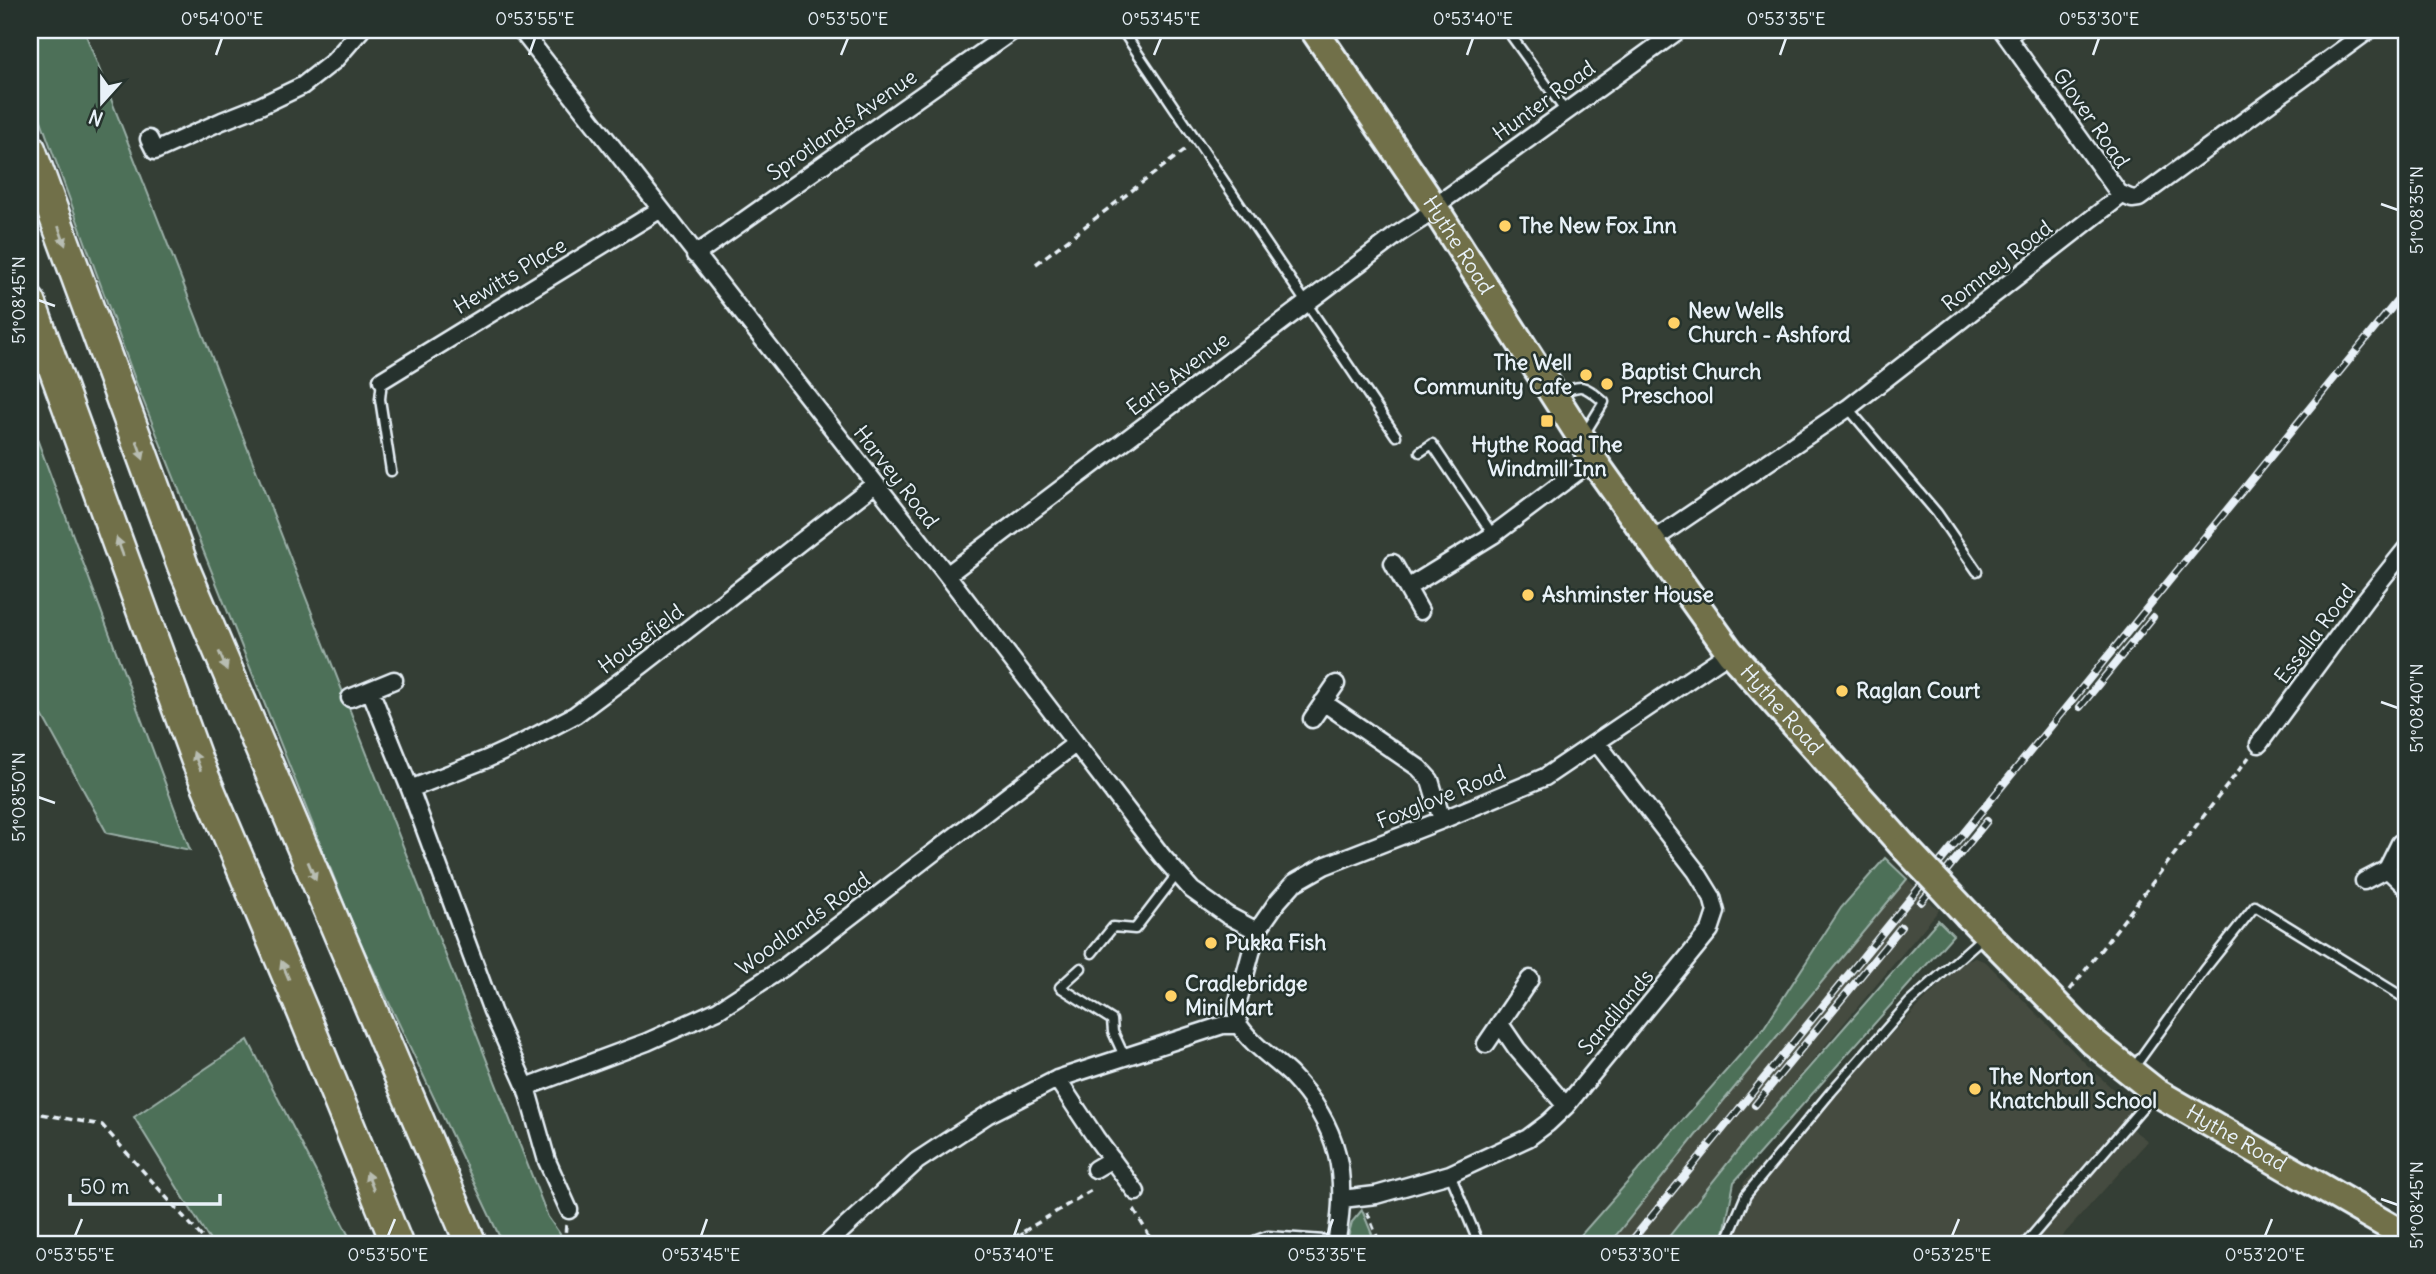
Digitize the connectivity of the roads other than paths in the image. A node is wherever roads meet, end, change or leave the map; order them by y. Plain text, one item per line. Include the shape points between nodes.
1 (361, 30) edge
2 (521, 30) edge
3 (1014, 30) edge
4 (1122, 30) edge
5 (1314, 30) edge
6 (1507, 30) edge
7 (1679, 30) edge
8 (2369, 30) edge
9 (2011, 33) edge
10 (1566, 111) junction
11 (149, 139) dead end
12 (30, 149) edge
13 (2122, 195) junction
14 (1434, 207) junction
15 (661, 209) junction
16 (695, 255) junction
17 (30, 302) edge
18 (1305, 305) junction
19 (382, 380) joint
20 (1555, 397) junction
21 (1848, 408) junction
22 (1396, 436) dead end
23 (1587, 449) junction
24 (1420, 452) dead end
25 (391, 471) dead end
26 (875, 484) junction
27 (1493, 535) junction
28 (1650, 542) junction
29 (2406, 550) edge
30 (1394, 563) dead end
31 (1977, 571) dead end
32 (947, 575) junction
33 (1407, 587) junction
34 (1420, 611) dead end
35 (1730, 652) junction
36 (394, 680) dead end
37 (1336, 684) dead end
38 (370, 690) junction
39 (350, 698) dead end
40 (1323, 702) junction
41 (1312, 719) dead end
42 (1597, 743) junction
43 (1075, 744) junction
44 (2259, 744) road end
45 (410, 789) junction
46 (1442, 820) junction
47 (2400, 843) dead end
48 (2387, 869) junction
49 (1178, 873) junction
50 (2364, 881) dead end
51 (2406, 887) edge
52 (1977, 926) junction
53 (1256, 931) junction
54 (1092, 953) dead end
55 (1081, 968) dead end
56 (1530, 979) dead end
57 (2406, 999) edge
58 (1500, 1024) junction
59 (1239, 1025) junction
60 (1486, 1044) dead end
61 (1125, 1058) junction
62 (2131, 1073) junction
63 (1058, 1079) junction
64 (526, 1087) junction
65 (2156, 1092) junction
66 (1566, 1106) junction
67 (1116, 1166) junction
68 (1094, 1169) dead end
69 (1450, 1174) junction
70 (1136, 1192) road end
71 (1342, 1199) junction
72 (569, 1210) dead end
73 (2406, 1236) edge
74 (397, 1244) edge
75 (471, 1244) edge
76 (827, 1244) edge
77 (1257, 1244) edge
78 (1324, 1244) edge
79 (1336, 1244) edge
80 (1479, 1244) edge
81 (1727, 1244) edge
82 (2025, 1244) edge

1 - 11 street via 334,61 302,86 155,151
2 - 15 street, Harvey Road
3 - 16 street, Sprotlands Avenue
4 - 18 lane
5 - 14 main road, Hythe Road
6 - 10 lane
7 - 10 street, Hunter Road
8 - 13 street, Romney Road via 2139,198
9 - 13 street, Glover Road
10 - 14 street, Hunter Road
12 -> 75 highway via 183,566
13 - 21 street, Romney Road
14 - 18 street, Earls Avenue
14 - 20 main road, Hythe Road
15 - 16 street, Harvey Road
15 - 19 street, Hewitts Place
16 - 26 street, Harvey Road
74 -> 17 highway via 197,761
18 - 22 lane
18 - 32 street, Earls Avenue
19 - 25 lane via 380,399
20 - 23 main road, Hythe Road
20 - 23 lane via 1580,386 1604,402
21 - 28 street, Romney Road
21 - 31 lane via 1937,513
23 - 27 street
23 - 28 main road, Hythe Road
24 - 27 lane via 1432,444
26 - 32 street, Harvey Road
26 - 45 street, Housefield via 575,715 522,743
27 - 33 street
28 - 35 main road, Hythe Road
29 - 44 street, Essella Road
30 - 33 street
32 - 43 street, Harvey Road
33 - 34 street
35 - 42 street, Foxglove Road
35 - 52 main road, Hythe Road, bridge
36 - 38 street
37 - 40 street
38 - 39 street
38 - 45 street
40 - 41 street
40 - 46 street via 1419,768 1430,780
42 - 46 street, Foxglove Road via 1545,776
42 - 66 street, Sandilands via 1696,871 1716,912 1710,930 1689,958
43 - 49 street, Harvey Road
43 - 64 street, Woodlands Road via 783,968 718,1010
45 - 64 street via 492,1010
46 - 53 street, Foxglove Road via 1324,866 1294,883
47 - 48 street
48 - 50 street
48 - 51 street
49 - 53 street, Harvey Road via 1192,890
49 - 54 lane via 1135,929 1113,927
52 - 62 main road, Hythe Road via 2092,1041
52 - 81 lane via 1746,1195
53 - 59 street, Foxglove Road via 1238,1001
55 - 61 lane via 1060,987 1112,1020
56 - 58 street
57 - 62 lane via 2255,906
58 - 60 street
58 - 66 street
59 - 61 street via 1223,1024
59 - 71 street via 1290,1074 1313,1104 1336,1144
61 - 63 street
62 - 65 main road, Hythe Road
63 - 67 street
63 - 76 street via 988,1115 917,1161
64 - 72 street via 547,1161
65 - 73 main road, Hythe Road
65 - 82 lane
66 - 69 street, Sandilands via 1528,1138
67 - 68 street
67 - 70 street
69 - 71 street, Sandilands via 1376,1195
69 - 80 lane
71 - 79 street
77 - 78 street via 1268,1240

